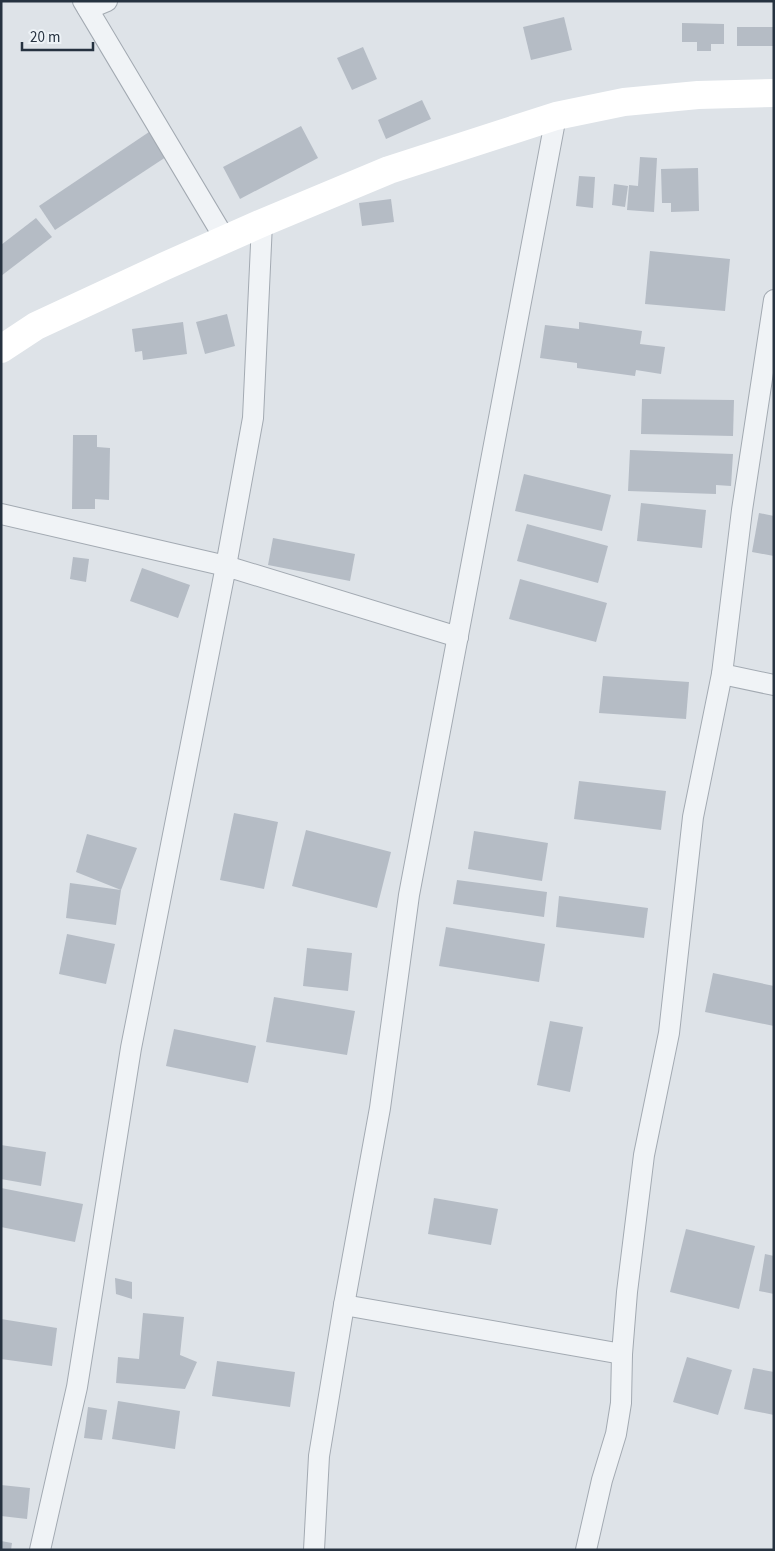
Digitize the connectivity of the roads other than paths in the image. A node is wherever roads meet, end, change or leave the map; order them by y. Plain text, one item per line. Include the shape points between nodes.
1 (108, 1) edge
2 (85, 5) edge
3 (774, 93) edge
4 (556, 116) junction
5 (262, 222) junction
6 (225, 239) junction
7 (774, 300) edge
8 (1, 349) edge
9 (1, 514) edge
10 (226, 566) junction
11 (458, 636) junction
12 (722, 674) junction
13 (774, 685) edge
14 (344, 1305) junction
15 (622, 1354) junction
16 (40, 1550) edge
17 (314, 1550) edge
18 (586, 1550) edge

1 - 2 street
2 - 6 street
3 - 4 street via 698,95 624,102
4 - 5 street via 389,170
4 - 11 street
5 - 6 street
5 - 10 street via 253,418
6 - 8 street via 36,326
7 - 12 street via 742,510
9 - 10 street
10 - 11 street
10 - 16 street via 131,1048 77,1387
11 - 14 street via 409,895 380,1108
12 - 13 street
12 - 15 street via 693,817 669,1033 644,1155
14 - 15 street
14 - 17 street via 319,1456
15 - 18 street via 621,1403 616,1434

